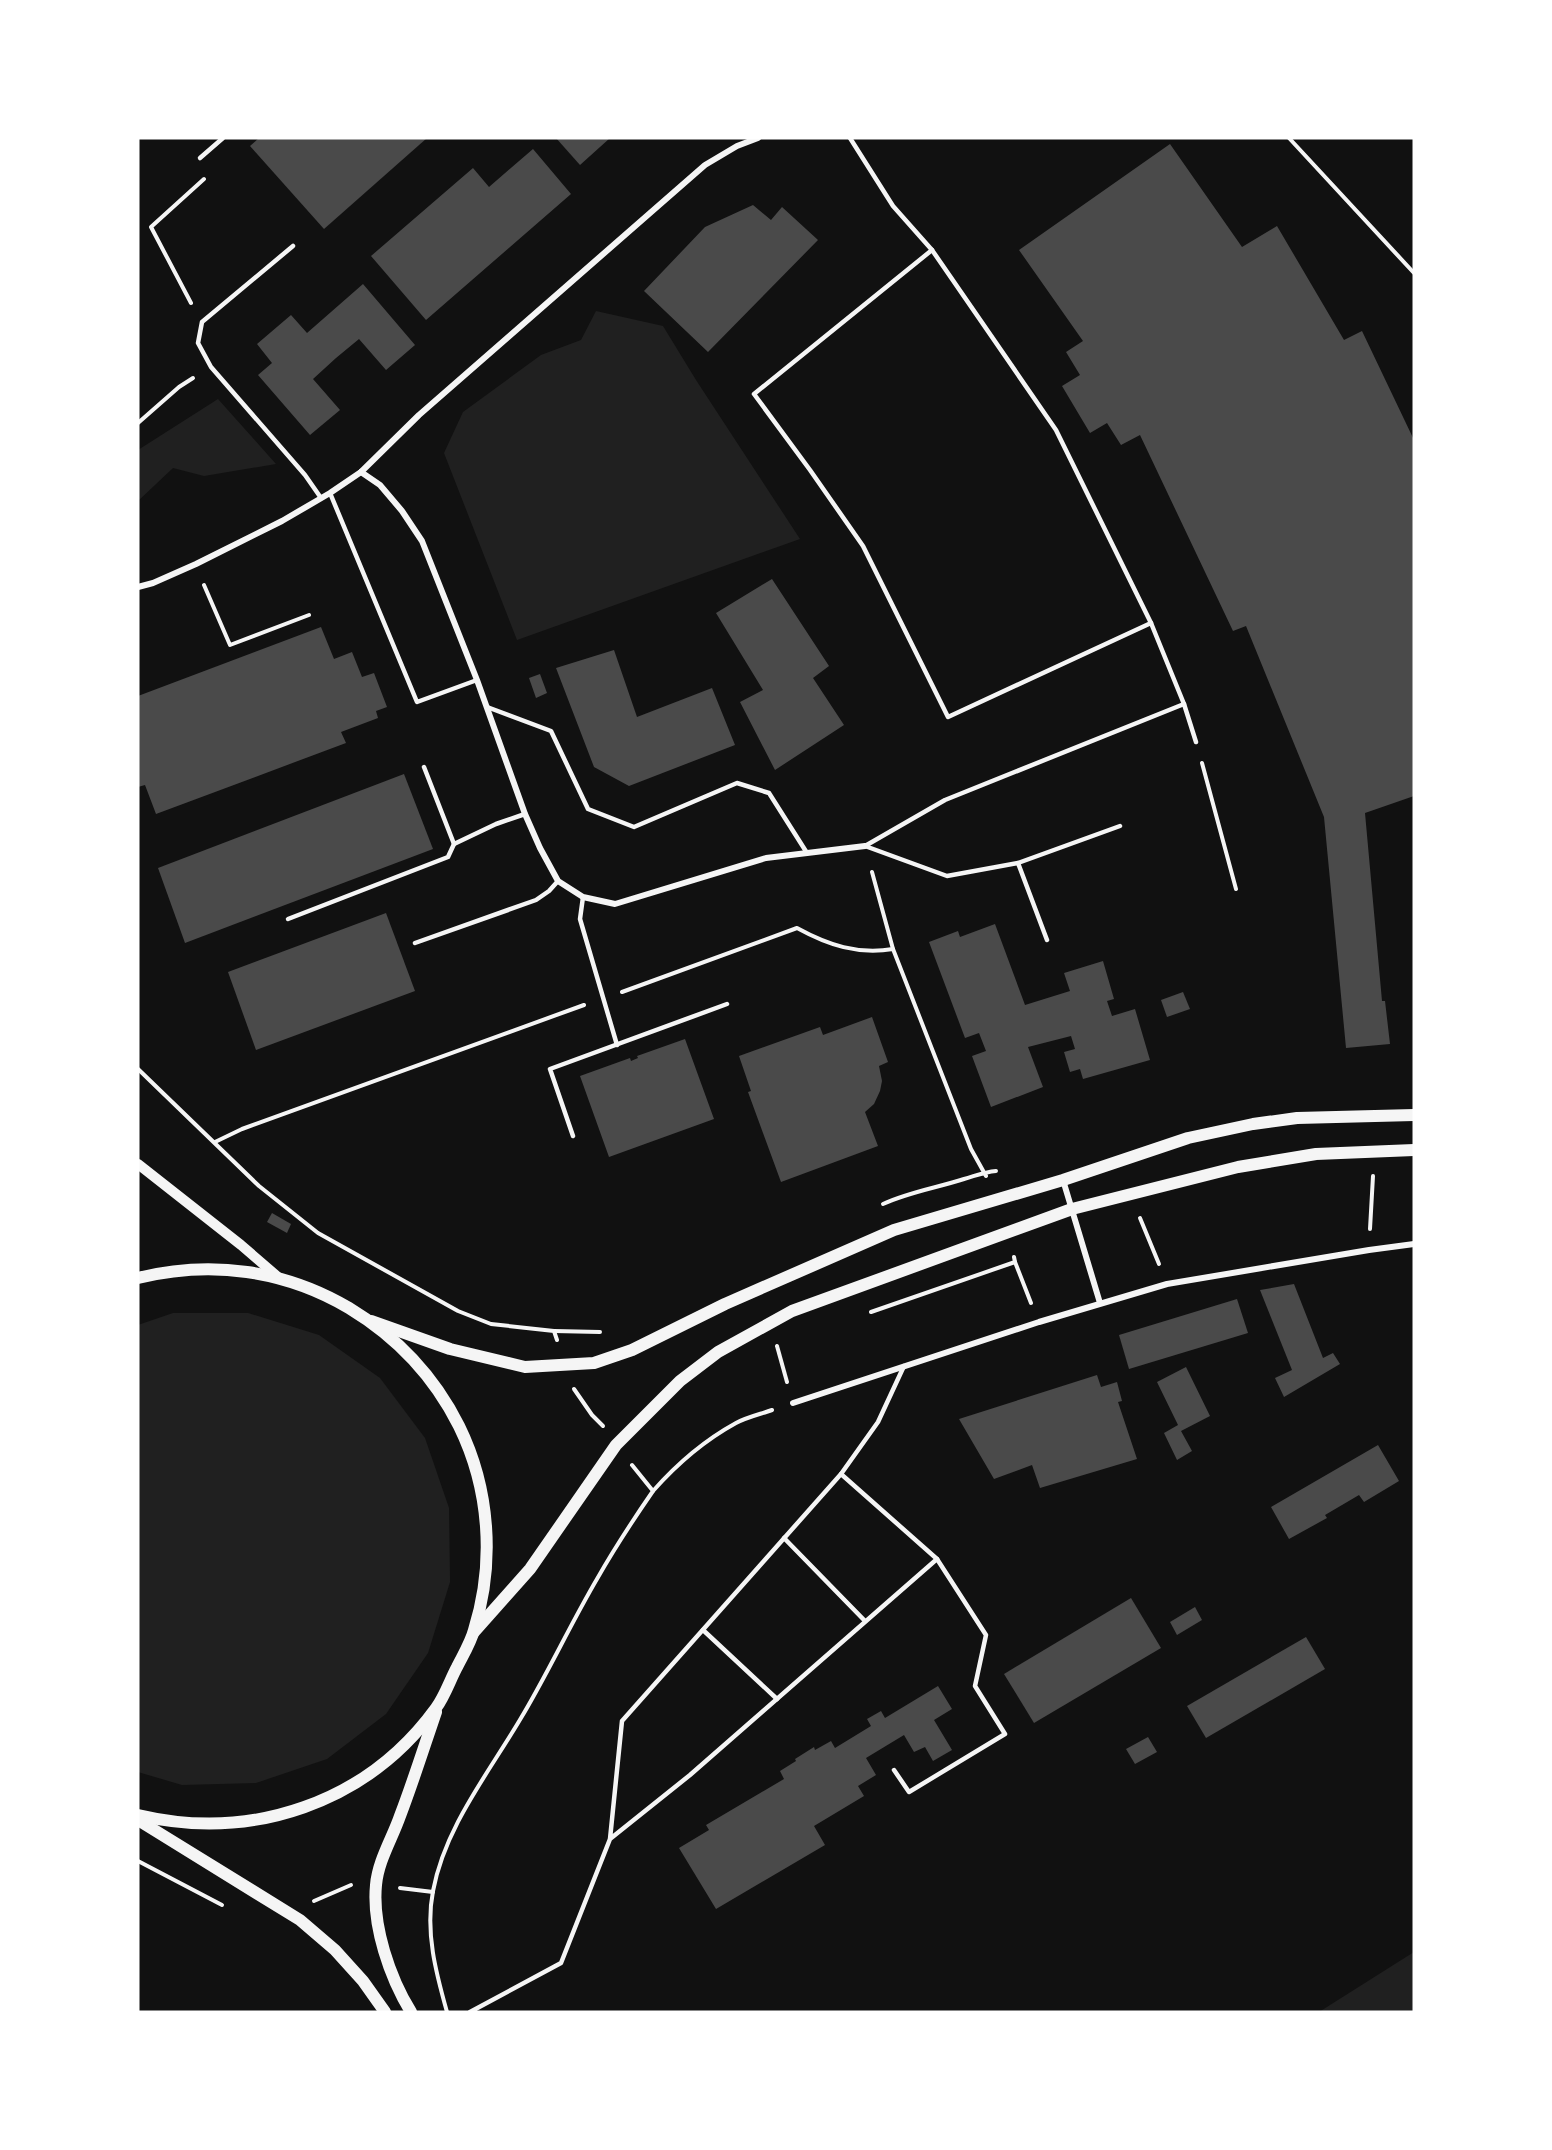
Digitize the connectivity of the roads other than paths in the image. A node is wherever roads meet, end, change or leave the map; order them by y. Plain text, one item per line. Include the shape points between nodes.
1 (223, 138) edge
2 (758, 138) edge
3 (850, 138) edge
4 (200, 158) road end
5 (293, 246) dead end
6 (932, 250) junction
7 (361, 472) junction
8 (330, 493) junction
9 (321, 498) junction
10 (138, 587) edge
11 (1151, 623) junction
12 (477, 680) junction
13 (1184, 704) junction
14 (486, 707) junction
15 (1196, 742) road end
16 (424, 767) dead end
17 (525, 814) junction
18 (1120, 826) dead end
19 (454, 844) junction
20 (865, 846) junction
21 (807, 853) junction
22 (1018, 863) junction
23 (558, 881) junction
24 (583, 897) junction
25 (288, 919) dead end
26 (1047, 940) dead end
27 (415, 943) dead end
28 (728, 1004) dead end
29 (617, 1045) junction
30 (1414, 1115) edge
31 (573, 1136) dead end
32 (1414, 1150) edge
33 (138, 1164) edge
34 (1063, 1180) junction
35 (1072, 1209) junction
36 (1414, 1244) edge
37 (278, 1277) junction
38 (138, 1278) edge
39 (1100, 1303) junction
40 (371, 1321) junction
41 (904, 1366) junction
42 (793, 1403) road end
43 (841, 1474) junction
44 (784, 1538) junction
45 (936, 1559) junction
46 (865, 1621) junction
47 (703, 1630) junction
48 (474, 1632) junction
49 (777, 1699) junction
50 (438, 1706) junction
51 (894, 1770) dead end
52 (138, 1815) edge
53 (138, 1820) edge
54 (610, 1839) junction
55 (385, 2012) edge
56 (411, 2012) edge
57 (470, 2012) edge

1 - 4 lane
2 - 7 street via 705,165 419,415
3 - 6 lane via 893,206
5 - 9 lane via 202,322 198,343 212,367
6 - 11 lane via 1056,430
6 - 11 lane via 754,394 863,546 948,717
7 - 8 street
7 - 12 street via 380,485 422,541
8 - 9 street
8 - 12 lane via 417,702
9 - 10 street via 196,564
11 - 13 lane
12 - 14 street
13 - 15 lane
13 - 20 lane via 945,800
14 - 17 street
14 - 21 lane via 551,731 588,809 634,827 737,783 769,793
16 - 19 lane
17 - 19 lane
17 - 23 street
18 - 22 lane
19 - 25 lane via 448,857
20 - 21 street
20 - 22 lane via 947,876
21 - 24 street via 766,858 615,904
22 - 26 lane
23 - 24 street
23 - 27 lane via 536,900
24 - 29 lane via 580,919
28 - 29 lane
29 - 31 lane via 550,1069
30 - 34 main road via 1297,1118 1252,1124 1188,1138
32 - 35 main road via 1316,1154 1238,1167
33 - 37 street
34 - 35 street
34 - 40 main road via 894,1230 725,1304 632,1350 594,1363 525,1367 450,1349
35 - 39 street
35 - 48 main road via 792,1311 718,1352 680,1381 616,1445 530,1569
36 - 39 street via 1167,1284
37 - 38 main road via 200,1268
37 - 40 main road via 327,1295
39 - 41 street
40 - 48 main road via 402,1346 428,1375 467,1442 486,1517 483,1594
41 - 42 street
41 - 43 lane via 878,1422
43 - 44 lane
43 - 45 lane
44 - 46 lane
44 - 47 lane
45 - 46 lane
45 - 51 lane via 986,1635 975,1686 1005,1734 909,1792
46 - 49 lane
47 - 49 lane
47 - 54 lane via 622,1721
48 - 50 main road
49 - 54 lane
50 - 52 main road via 385,1762 318,1803 281,1816 243,1823 203,1825
50 - 56 main road via 376,1885 378,1923 389,1965
53 - 55 main road via 300,1920 335,1950
54 - 57 lane via 561,1963

